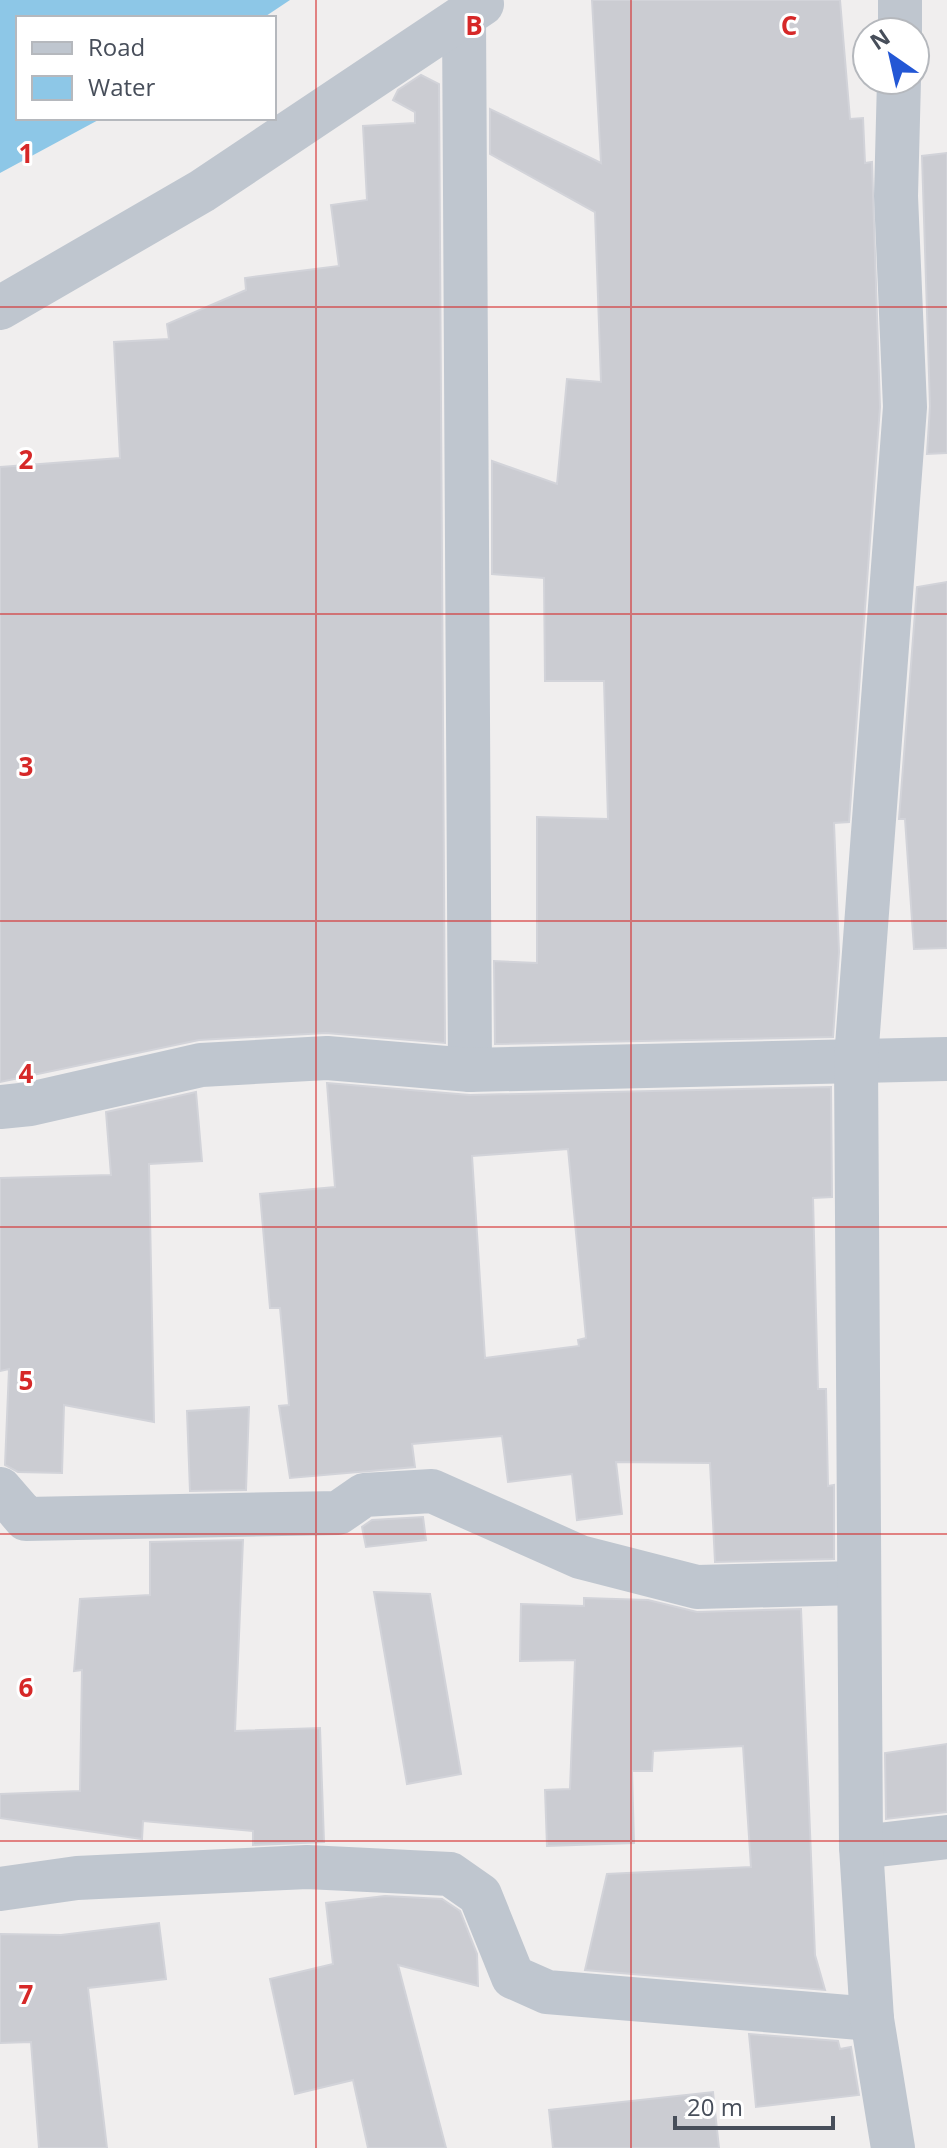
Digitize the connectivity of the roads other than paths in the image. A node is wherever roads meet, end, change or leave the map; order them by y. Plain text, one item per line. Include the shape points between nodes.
1 (476, 8) edge
2 (899, 96) edge
3 (0, 308) edge
4 (856, 1059) junction
5 (947, 1059) edge
6 (470, 1070) junction
7 (0, 1107) edge
8 (0, 1489) edge
9 (857, 1583) junction
10 (947, 1837) edge
11 (861, 1847) junction
12 (0, 1889) edge
13 (872, 2019) junction
14 (893, 2148) edge

1 - 3 street via 202,191
1 - 6 street
2 - 4 street via 896,196 905,407
4 - 5 street
4 - 6 street
4 - 9 street
6 - 7 street via 327,1058 201,1065
8 - 9 street via 26,1519 338,1513 364,1495 432,1491 580,1557 697,1587
9 - 11 street
10 - 11 street
11 - 13 street
12 - 13 street via 77,1878 307,1867 450,1874 480,1895 513,1977 547,1992
13 - 14 street

